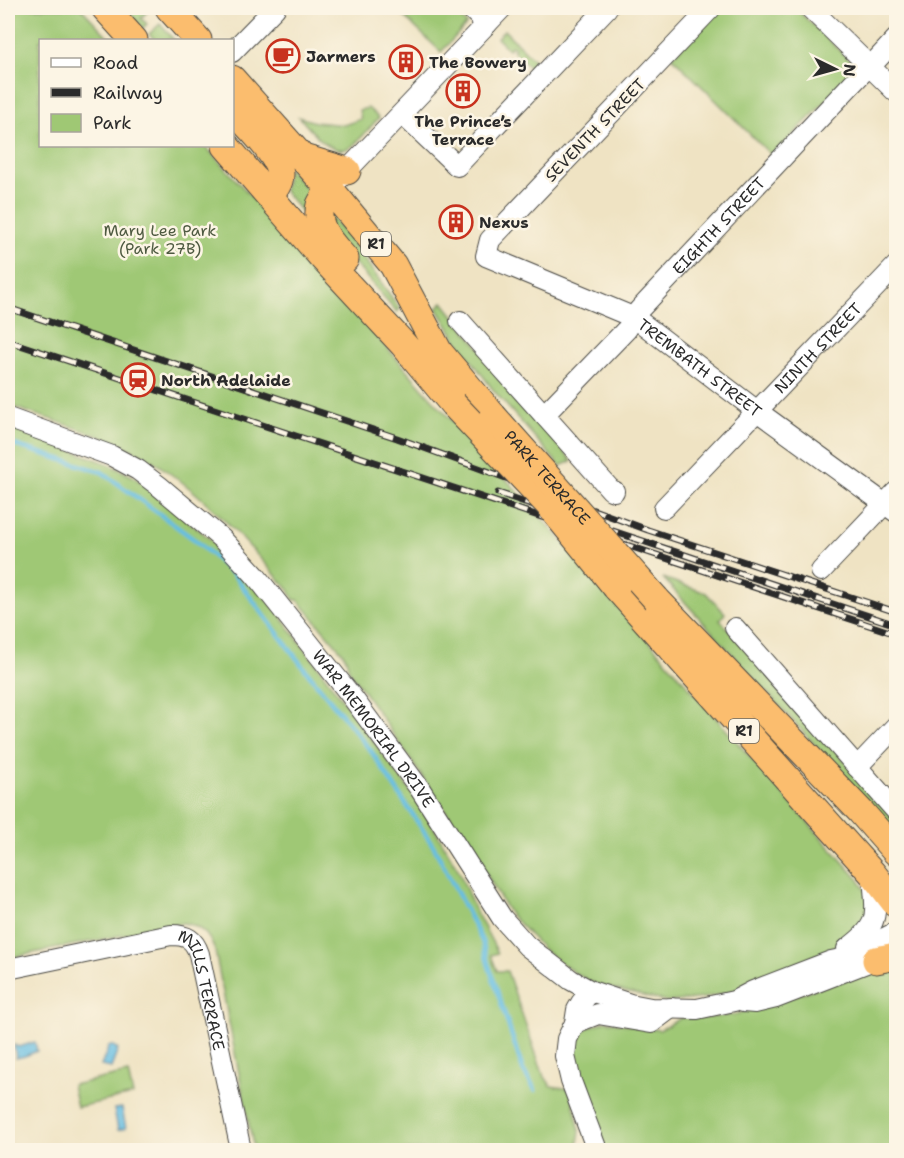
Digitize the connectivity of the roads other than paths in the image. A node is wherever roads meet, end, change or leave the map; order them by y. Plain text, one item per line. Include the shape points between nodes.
1 (105, 8) edge
2 (169, 8) edge
3 (276, 8) edge
4 (470, 8) edge
5 (502, 8) edge
6 (607, 8) edge
7 (711, 8) edge
8 (810, 8) edge
9 (487, 24) junction
10 (196, 38) edge
11 (133, 39) edge
12 (897, 39) edge
13 (234, 50) edge
14 (870, 67) junction
15 (234, 81) edge
16 (897, 92) edge
17 (234, 111) edge
18 (402, 114) junction
19 (227, 147) edge
20 (339, 180) junction
21 (269, 195) junction
22 (486, 256) joint
23 (897, 266) edge
24 (635, 318) junction
25 (460, 321) dead end
26 (432, 378) junction
27 (757, 411) junction
28 (544, 415) junction
29 (8, 418) edge
30 (614, 491) dead end
31 (893, 503) edge
32 (664, 508) dead end
33 (821, 571) dead end
34 (735, 628) dead end
35 (897, 726) edge
36 (857, 767) junction
37 (897, 811) edge
38 (897, 852) edge
39 (873, 874) junction
40 (897, 904) edge
41 (897, 932) edge
42 (890, 956) edge
43 (831, 961) junction
44 (8, 969) edge
45 (591, 991) junction
46 (734, 1001) junction
47 (671, 1008) junction
48 (575, 1023) junction
49 (590, 1145) edge
50 (241, 1150) edge

1 - 11 highway
2 - 10 highway
3 - 13 street
4 - 9 street
5 - 9 street
6 - 18 street via 457,166
7 - 22 street, SEVENTH STREET via 490,240
8 - 14 street
9 - 18 street
12 - 14 street, EIGHTH STREET
14 - 16 street
14 - 24 street, EIGHTH STREET
15 - 20 highway, PARK TERRACE / R1 via 303,158
17 - 21 highway via 274,156 280,173 278,185
18 - 20 street
19 - 21 highway, PARK TERRACE / R1
20 - 26 highway via 321,205 320,222 329,241 411,333
20 - 38 highway, PARK TERRACE / R1, bridge via 393,265 439,352 656,599
21 - 26 highway, PARK TERRACE / R1
22 - 24 street, TREMBATH STREET
23 - 27 street, NINTH STREET
24 - 27 street, TREMBATH STREET
24 - 28 street, EIGHTH STREET
25 - 28 street
26 - 39 highway, PARK TERRACE / R1, bridge via 549,505 616,587
27 - 31 street, TREMBATH STREET
27 - 32 street, NINTH STREET
28 - 30 street
29 - 45 street, WAR MEMORIAL DRIVE via 112,456 138,470 222,539 255,574 356,702 420,789 502,918 527,946
31 - 33 street
34 - 36 street
35 - 36 street
36 - 37 street
39 - 40 highway, PARK TERRACE / R1
39 - 43 street via 873,924
41 - 43 street, WAR MEMORIAL DRIVE via 846,958
42 - 46 street, WAR MEMORIAL DRIVE via 776,998 755,1003
43 - 46 street, WAR MEMORIAL DRIVE
44 - 50 street, MILLS TERRACE via 171,935 190,939 199,954
45 - 47 street, WAR MEMORIAL DRIVE via 630,1004
45 - 48 street via 581,1003
46 - 47 street, WAR MEMORIAL DRIVE via 697,1009
47 - 48 street via 651,1023 598,1014
48 - 49 street via 567,1039 565,1056

